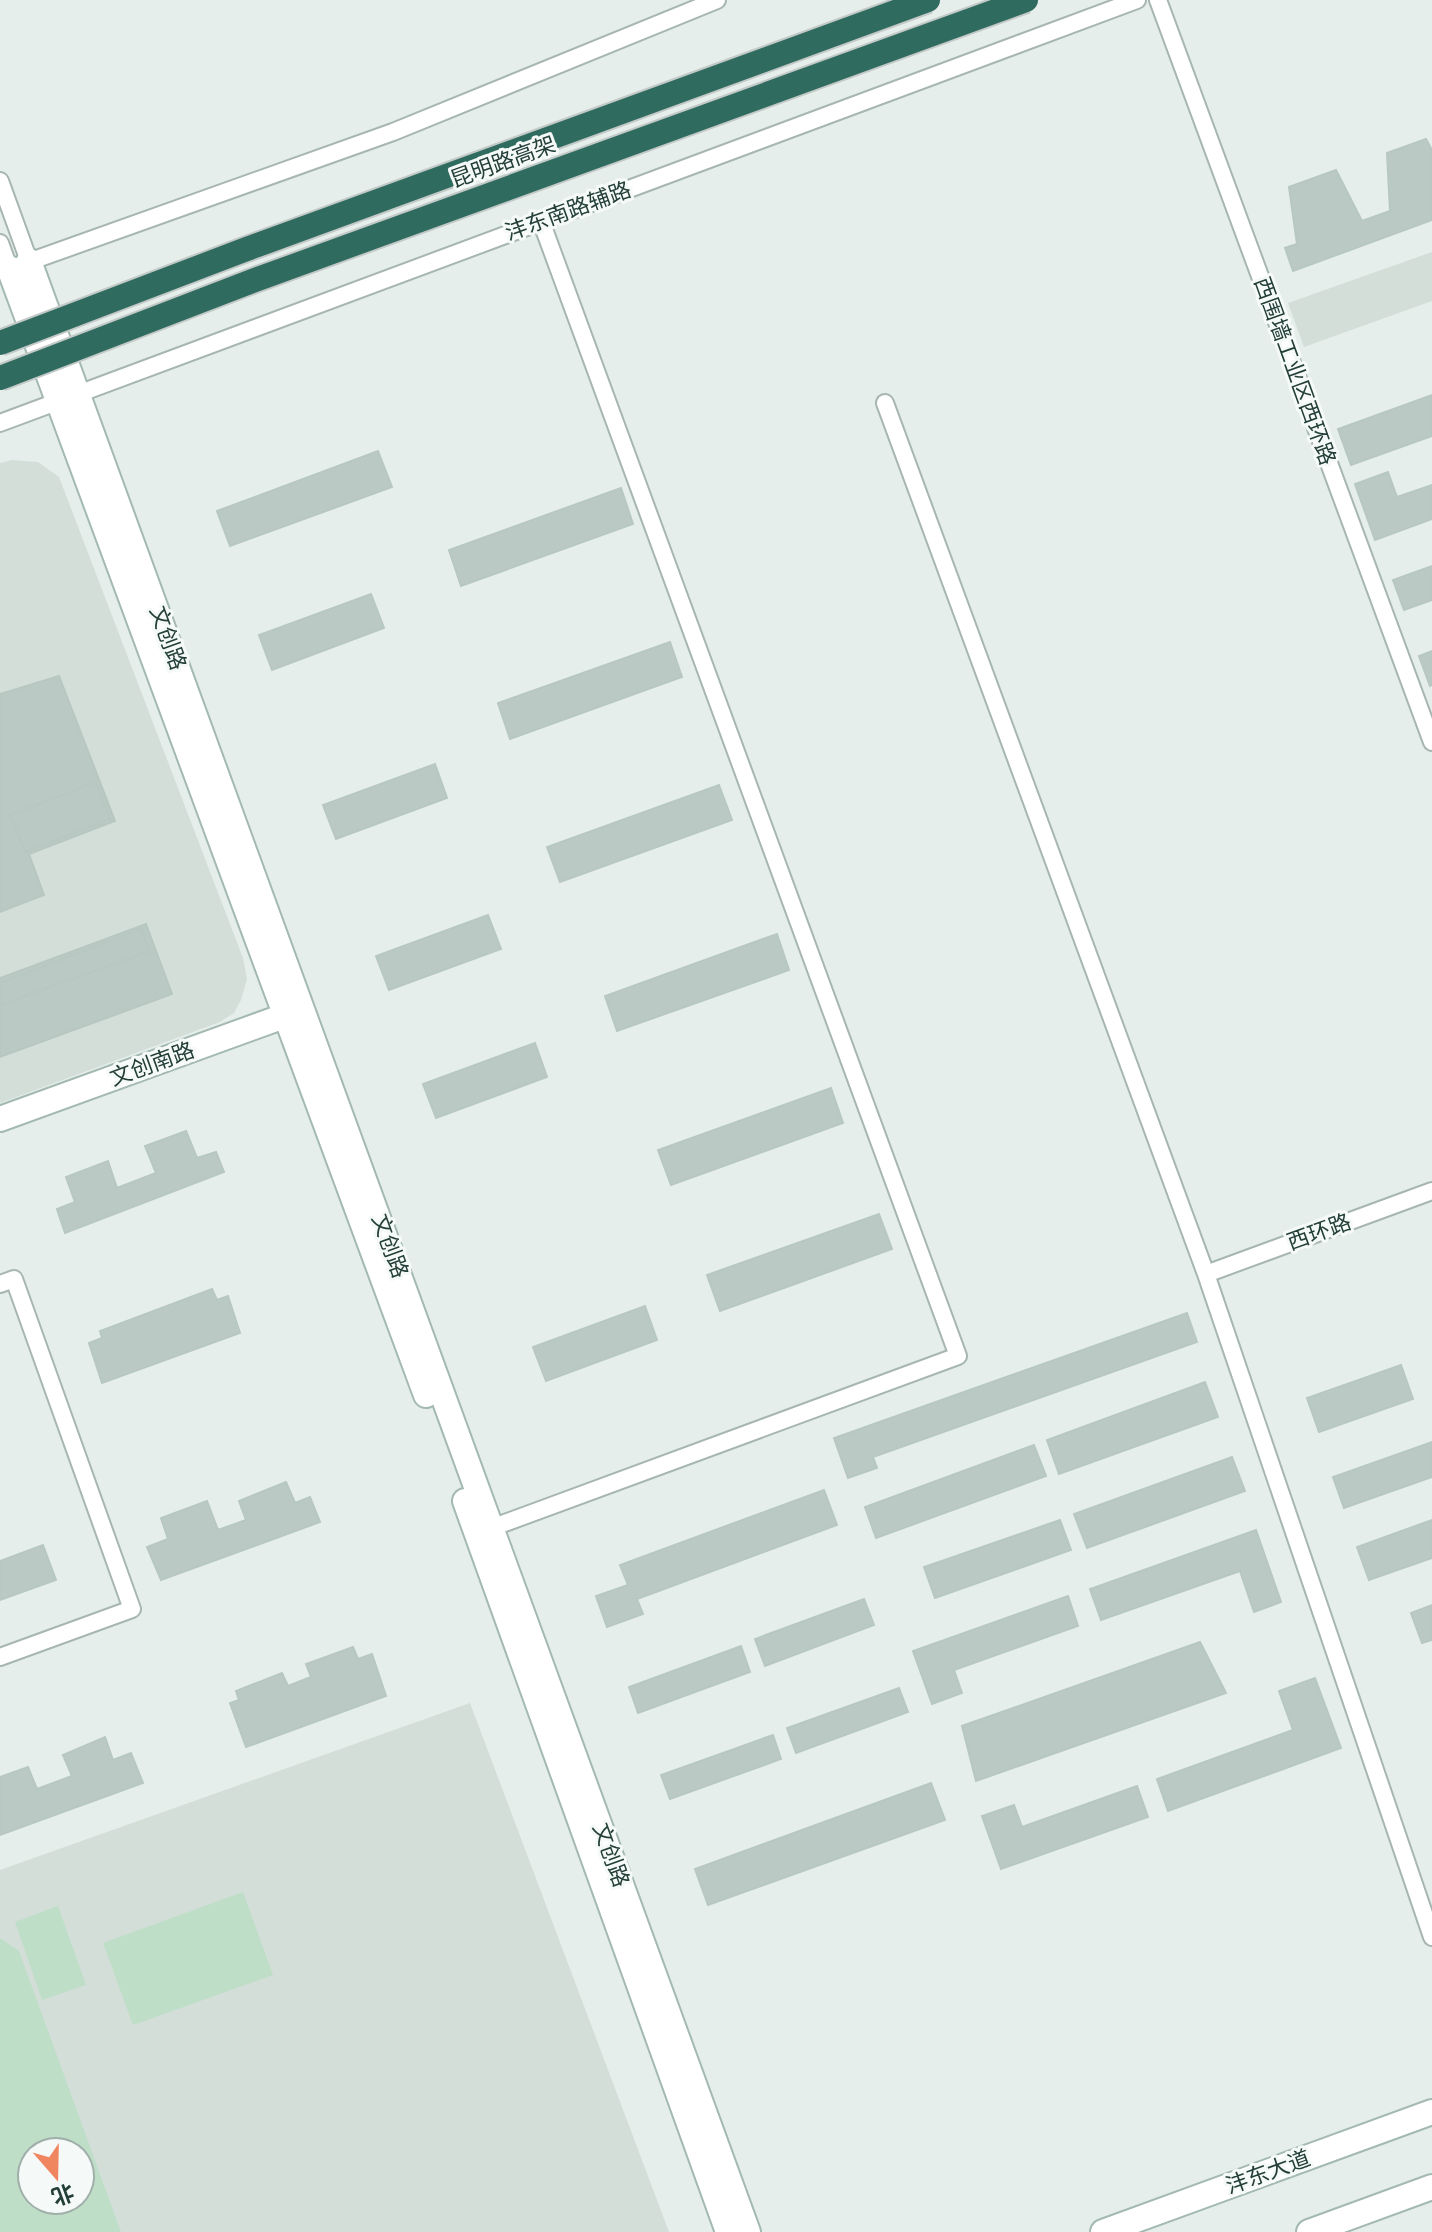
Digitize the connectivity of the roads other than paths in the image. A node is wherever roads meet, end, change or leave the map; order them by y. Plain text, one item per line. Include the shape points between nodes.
1 (717, 0) edge
2 (928, 0) edge
3 (1026, 0) edge
4 (1137, 0) edge
5 (1158, 0) edge
6 (0, 181) edge
7 (541, 221) junction
8 (0, 243) edge
9 (13, 267) edge
10 (0, 343) edge
11 (0, 378) edge
12 (69, 398) junction
13 (885, 403) dead end
14 (0, 423) edge
15 (1432, 742) edge
16 (294, 1012) junction
17 (0, 1119) edge
18 (1432, 1191) edge
19 (1206, 1274) junction
20 (0, 1284) edge
21 (484, 1530) junction
22 (0, 1657) edge
23 (1432, 1937) edge
24 (1432, 2112) edge
25 (1432, 2187) edge
26 (728, 2232) edge
27 (748, 2232) edge
28 (1103, 2232) edge
29 (1309, 2232) edge

1 - 9 street via 393,132
2 - 10 highway, 昆明路高架, bridge
3 - 11 highway, 昆明路高架, bridge
4 - 7 street, 沣东南路辅路
5 - 15 street, 西围墙工业区西环路
6 - 9 street
7 - 12 street, 沣东南路辅路
7 - 21 street via 958,1356
8 - 9 street
9 - 12 street, 文创路
12 - 14 street, 沣东南路辅路
12 - 16 street, 文创路
13 - 19 street
16 - 17 street, 文创南路
16 - 21 street, 文创路
18 - 19 street, 西环路
19 - 23 street
20 - 22 street via 14,1279 132,1609
21 - 26 street, 文创路
21 - 27 street, 文创路
24 - 28 street, 沣东大道
25 - 29 street

